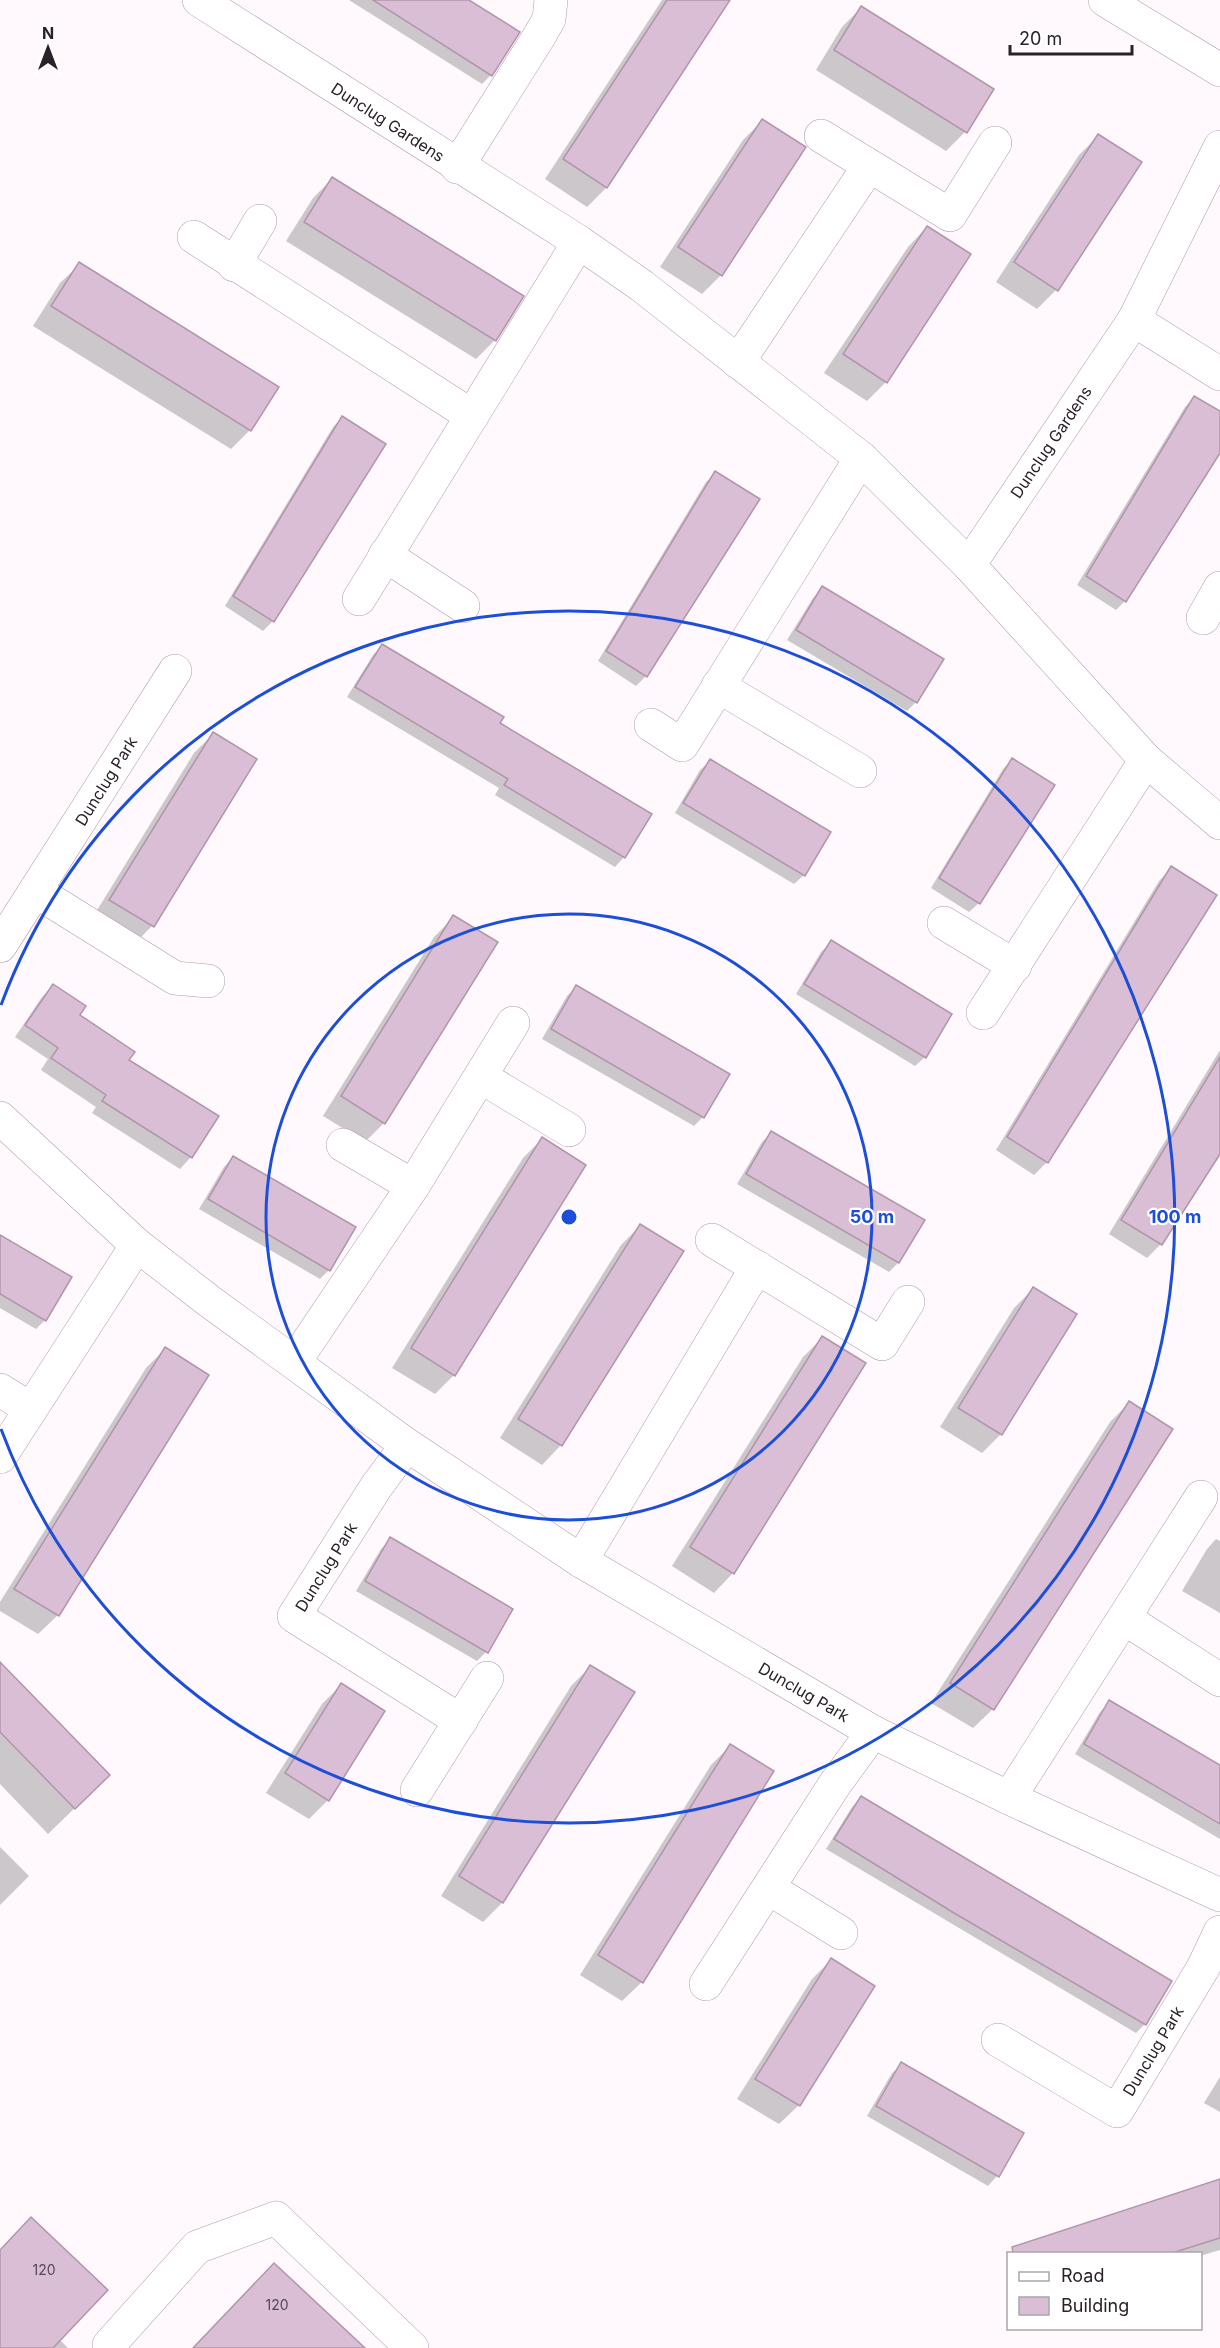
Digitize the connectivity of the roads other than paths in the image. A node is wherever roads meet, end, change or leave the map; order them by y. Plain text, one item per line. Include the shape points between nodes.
1 (199, 0) edge
2 (551, 0) edge
3 (1105, 0) edge
4 (1220, 70) edge
5 (821, 136) dead end
6 (995, 143) dead end
7 (1220, 147) edge
8 (869, 166) junction
9 (457, 167) junction
10 (260, 221) dead end
11 (194, 237) dead end
12 (579, 242) junction
13 (234, 265) junction
14 (1134, 320) junction
15 (738, 362) junction
16 (1220, 374) edge
17 (472, 416) junction
18 (861, 458) junction
19 (385, 555) junction
20 (969, 565) junction
21 (1220, 588) edge
22 (359, 599) dead end
23 (463, 606) dead end
24 (1203, 618) dead end
25 (175, 671) dead end
26 (718, 686) junction
27 (651, 725) dead end
28 (1146, 760) junction
29 (860, 771) dead end
30 (1220, 823) edge
31 (37, 892) junction
32 (944, 923) dead end
33 (0, 946) edge
34 (1015, 966) junction
35 (208, 981) dead end
36 (982, 1013) dead end
37 (513, 1023) dead end
38 (481, 1077) junction
39 (0, 1118) edge
40 (569, 1130) dead end
41 (343, 1145) dead end
42 (413, 1186) junction
43 (712, 1240) dead end
44 (137, 1245) junction
45 (757, 1267) junction
46 (908, 1302) dead end
47 (295, 1361) junction
48 (0, 1390) edge
49 (29, 1408) junction
50 (408, 1445) junction
51 (0, 1457) edge
52 (1201, 1497) dead end
53 (580, 1561) junction
54 (1125, 1618) junction
55 (487, 1678) dead end
56 (1220, 1680) edge
57 (461, 1721) junction
58 (873, 1731) junction
59 (417, 1790) dead end
60 (1009, 1798) junction
61 (770, 1889) junction
62 (1220, 1895) edge
63 (1220, 1932) edge
64 (841, 1933) dead end
65 (706, 1984) dead end
66 (998, 2040) dead end
67 (109, 2344) dead end
68 (412, 2348) edge

1 - 9 street, Dunclug Gardens
2 - 9 street via 549,18 540,35
3 - 4 street
5 - 8 street
6 - 8 street via 950,215
7 - 14 street, Dunclug Gardens
8 - 15 street
9 - 12 street, Dunclug Gardens
10 - 13 street
11 - 13 street
12 - 15 street, Dunclug Gardens
12 - 17 street
13 - 17 street
14 - 16 street
14 - 20 street, Dunclug Gardens
15 - 18 street, Dunclug Gardens
17 - 19 street
18 - 20 street, Dunclug Gardens
18 - 26 street
19 - 22 street
19 - 23 street
20 - 28 street, Dunclug Gardens
21 - 24 street
25 - 31 street, Dunclug Park
26 - 27 street via 682,745
26 - 29 street
28 - 30 street, Dunclug Gardens
28 - 34 street
31 - 33 street, Dunclug Park
31 - 35 street via 175,978
32 - 34 street
34 - 36 street
37 - 38 street
38 - 40 street
38 - 42 street
39 - 44 street, Dunclug Park
41 - 42 street
42 - 47 street
43 - 45 street
44 - 47 street, Dunclug Park
44 - 49 street
45 - 46 street via 882,1344
45 - 53 street
47 - 50 street, Dunclug Park
48 - 49 street
49 - 51 street
50 - 53 street, Dunclug Park
50 - 57 street, Dunclug Park via 376,1487 294,1616
52 - 54 street
53 - 58 street, Dunclug Park
54 - 56 street
54 - 60 street
55 - 57 street
57 - 59 street
58 - 60 street, Dunclug Park
58 - 61 street
60 - 62 street, Dunclug Park
61 - 64 street
61 - 65 street
63 - 66 street, Dunclug Park via 1203,1968 1118,2111
67 - 68 street via 197,2247 276,2218

